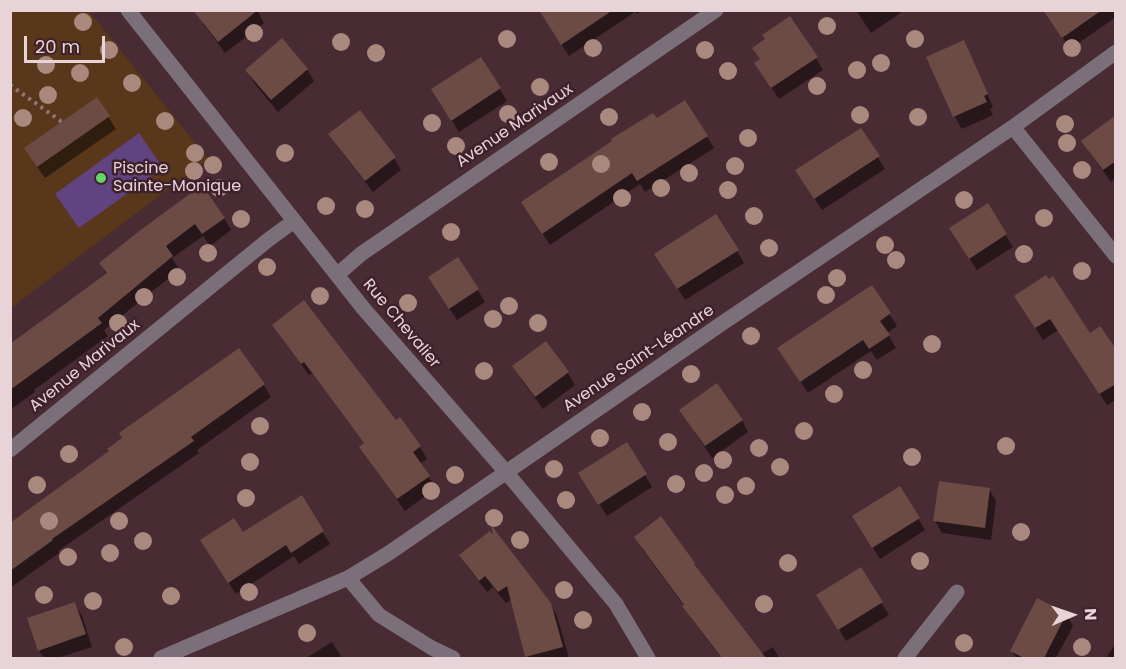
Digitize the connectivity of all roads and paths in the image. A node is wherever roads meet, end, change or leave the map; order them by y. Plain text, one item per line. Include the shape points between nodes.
1 (128, 10) edge
2 (716, 10) edge
3 (1116, 52) edge
4 (10, 85) edge
5 (62, 122) dead end
6 (1013, 127) junction
7 (294, 221) junction
8 (1116, 256) edge
9 (337, 275) junction
10 (10, 450) edge
11 (506, 472) junction
12 (348, 578) junction
13 (957, 592) dead end
14 (161, 658) edge
15 (453, 658) edge
16 (648, 658) edge
17 (905, 658) edge

1 - 7 street, Rue Chevalier
2 - 9 street, Avenue Marivaux via 361,254
3 - 6 street, Avenue Saint-Léandre
4 - 5 path
6 - 8 street
6 - 11 street, Avenue Saint-Léandre
7 - 9 street, Rue Chevalier
7 - 10 street, Avenue Marivaux
9 - 11 street, Rue Chevalier
11 - 12 street, Avenue Saint-Léandre
11 - 16 street, Rue Chevalier via 616,604
12 - 14 street, Avenue Saint-Léandre
12 - 15 street via 379,615
13 - 17 street

